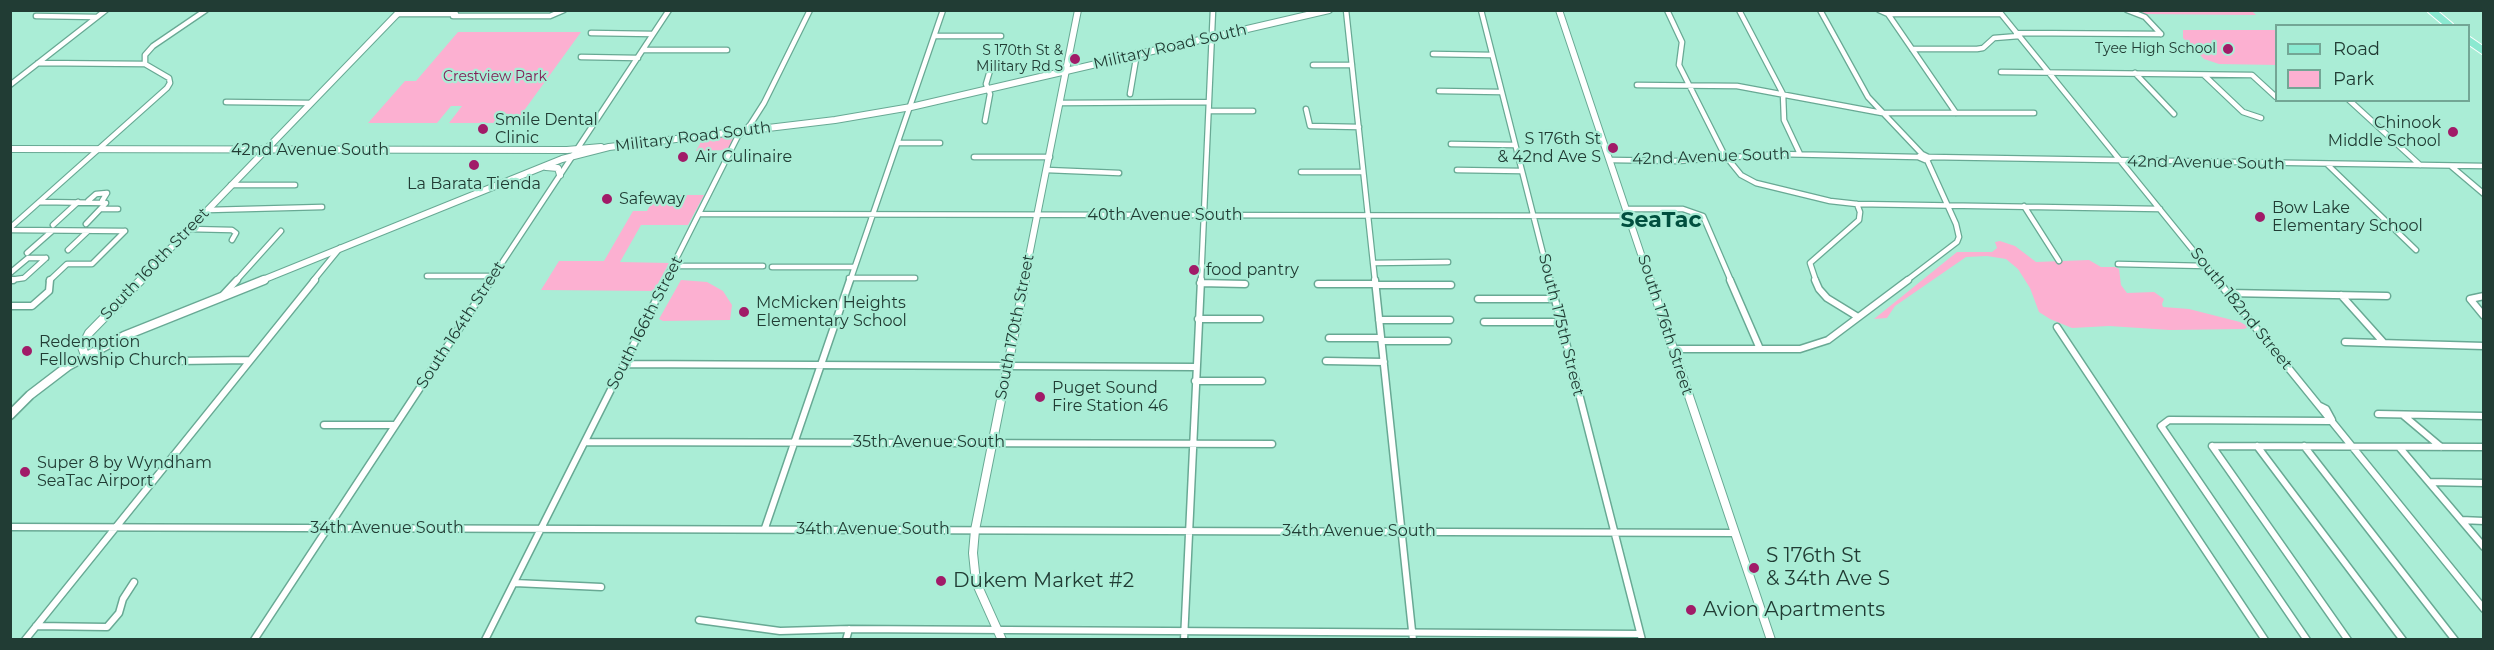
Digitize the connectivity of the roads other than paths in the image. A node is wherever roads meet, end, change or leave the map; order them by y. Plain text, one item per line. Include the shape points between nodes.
1 (106, 10) edge
2 (206, 10) edge
3 (564, 10) edge
4 (669, 10) edge
5 (810, 10) edge
6 (943, 10) edge
7 (1078, 10) edge
8 (1213, 10) edge
9 (1329, 10) edge
10 (1346, 10) edge
11 (1481, 10) edge
12 (1559, 10) edge
13 (1667, 10) edge
14 (1739, 10) edge
15 (1820, 10) edge
16 (1879, 10) edge
17 (2127, 10) edge
18 (2431, 10) edge
19 (399, 12) edge
20 (480, 13) dead end
21 (2000, 13) edge
22 (1888, 14) junction
23 (36, 16) dead end
24 (453, 16) dead end
25 (98, 17) junction
26 (2448, 24) edge
27 (591, 33) dead end
28 (653, 34) junction
29 (2161, 34) joint
30 (2018, 35) junction
31 (934, 36) junction
32 (1000, 36) dead end
33 (1212, 37) junction
34 (2470, 41) edge
35 (1912, 49) junction
36 (643, 50) junction
37 (727, 50) dead end
38 (2484, 51) edge
39 (1137, 53) junction
40 (1433, 54) dead end
41 (1492, 55) junction
42 (581, 57) dead end
43 (638, 58) junction
44 (38, 63) junction
45 (145, 64) junction
46 (1313, 64) dead end
47 (1352, 65) junction
48 (991, 67) dead end
49 (1066, 71) junction
50 (2001, 72) dead end
51 (2048, 72) junction
52 (2135, 72) junction
53 (2204, 74) junction
54 (10, 85) edge
55 (1637, 85) dead end
56 (1689, 85) junction
57 (987, 89) junction
58 (1439, 91) dead end
59 (1501, 92) junction
60 (1130, 94) dead end
61 (1784, 94) junction
62 (2275, 95) edge
63 (226, 102) dead end
64 (1209, 102) junction
65 (2351, 102) edge
66 (311, 103) junction
67 (1060, 103) junction
68 (911, 107) junction
69 (1306, 109) dead end
70 (1209, 111) junction
71 (1253, 111) dead end
72 (1882, 113) junction
73 (1956, 113) junction
74 (2034, 113) dead end
75 (2174, 114) dead end
76 (2261, 118) dead end
77 (985, 121) dead end
78 (1359, 127) junction
79 (744, 130) junction
80 (898, 143) junction
81 (940, 143) dead end
82 (1451, 144) dead end
83 (1515, 145) junction
84 (10, 150) edge
85 (97, 150) junction
86 (265, 150) junction
87 (550, 150) junction
88 (575, 152) junction
89 (1800, 154) junction
90 (1920, 155) junction
91 (974, 157) dead end
92 (1050, 157) junction
93 (1726, 158) junction
94 (1928, 159) junction
95 (1611, 160) junction
96 (2121, 161) junction
97 (550, 163) junction
98 (2328, 165) junction
99 (2420, 165) junction
100 (2451, 165) junction
101 (2484, 166) edge
102 (536, 169) junction
103 (1047, 170) junction
104 (1457, 171) dead end
105 (1521, 171) junction
106 (1301, 172) dead end
107 (1363, 172) junction
108 (1119, 173) dead end
109 (560, 175) junction
110 (231, 185) junction
111 (295, 185) dead end
112 (2484, 194) edge
113 (87, 201) junction
114 (40, 202) junction
115 (78, 202) junction
116 (104, 202) junction
117 (1857, 204) junction
118 (1949, 205) junction
119 (2024, 206) junction
120 (322, 207) dead end
121 (1627, 208) junction
122 (102, 209) junction
123 (118, 209) dead end
124 (2160, 209) junction
125 (208, 210) junction
126 (700, 214) junction
127 (872, 215) junction
128 (1037, 215) junction
129 (1205, 215) junction
130 (1368, 216) junction
131 (1533, 216) junction
132 (1630, 216) junction
133 (86, 224) dead end
134 (52, 228) junction
135 (10, 229) edge
136 (189, 230) junction
137 (88, 231) junction
138 (281, 231) dead end
139 (232, 240) dead end
140 (341, 248) junction
141 (68, 250) dead end
142 (2416, 250) dead end
143 (27, 253) dead end
144 (2059, 261) dead end
145 (1448, 262) dead end
146 (1373, 263) junction
147 (2118, 264) dead end
148 (674, 266) junction
149 (763, 266) dead end
150 (2206, 266) junction
151 (772, 267) dead end
152 (853, 267) junction
153 (10, 273) edge
154 (427, 276) dead end
155 (493, 276) junction
156 (849, 278) junction
157 (915, 278) dead end
158 (10, 280) edge
159 (1200, 283) junction
160 (1245, 284) dead end
161 (1318, 284) dead end
162 (1375, 284) junction
163 (1451, 285) dead end
164 (2228, 292) junction
165 (223, 295) junction
166 (2341, 295) junction
167 (2387, 296) dead end
168 (2484, 296) edge
169 (1478, 299) dead end
170 (1555, 299) junction
171 (10, 306) edge
172 (2484, 316) edge
173 (1858, 317) junction
174 (1198, 319) junction
175 (1260, 319) dead end
176 (1379, 320) junction
177 (1449, 320) dead end
178 (1484, 322) dead end
179 (1561, 322) junction
180 (2057, 327) dead end
181 (1329, 338) dead end
182 (1381, 339) junction
183 (1448, 341) dead end
184 (2345, 342) dead end
185 (2384, 343) junction
186 (2484, 346) edge
187 (1673, 349) junction
188 (1760, 349) junction
189 (85, 355) junction
190 (250, 360) junction
191 (178, 361) dead end
192 (1326, 361) dead end
193 (1384, 362) junction
194 (624, 364) junction
195 (819, 365) junction
196 (1007, 366) junction
197 (1196, 367) junction
198 (1195, 381) junction
199 (1262, 381) dead end
200 (2378, 414) dead end
201 (10, 415) edge
202 (2403, 415) junction
203 (2484, 416) edge
204 (2333, 421) junction
205 (324, 425) dead end
206 (395, 425) junction
207 (794, 441) junction
208 (585, 442) junction
209 (992, 442) junction
210 (1192, 443) junction
211 (1272, 444) dead end
212 (2257, 446) junction
213 (2304, 446) junction
214 (2352, 447) junction
215 (2399, 447) junction
216 (2441, 447) junction
217 (2484, 447) edge
218 (2429, 482) junction
219 (2484, 483) edge
220 (2461, 520) junction
221 (2484, 521) edge
222 (10, 527) edge
223 (116, 527) junction
224 (326, 528) junction
225 (542, 528) junction
226 (765, 528) junction
227 (975, 530) junction
228 (1190, 530) junction
229 (1401, 531) junction
230 (1614, 531) junction
231 (1735, 532) junction
232 (2484, 547) edge
233 (134, 582) dead end
234 (515, 583) junction
235 (601, 587) dead end
236 (2484, 609) edge
237 (699, 620) dead end
238 (36, 626) junction
239 (849, 629) junction
240 (1000, 635) edge
241 (1184, 636) edge
242 (1412, 636) edge
243 (1641, 637) edge
244 (25, 639) edge
245 (254, 639) edge
246 (485, 639) edge
247 (846, 639) edge
248 (1771, 639) edge
249 (2265, 639) edge
250 (2307, 639) edge
251 (2348, 639) edge
252 (2403, 639) edge
253 (2455, 639) edge

1 - 25 street
2 - 45 street via 148,50
3 - 24 street via 559,14
4 - 28 street, South 164th Street
5 - 79 street, South 166th Street via 764,103
6 - 31 street
7 - 49 street, South 170th Street
8 - 33 street
9 - 33 main road, Military Road South
10 - 47 street
11 - 41 street, South 175th Street
12 - 95 street, South 176th Street
13 - 56 street via 1682,42 1679,65
14 - 61 street
15 - 72 street via 1868,97
16 - 22 street
17 - 29 street via 2142,15
18 - 26 main road
19 - 20 street
19 - 66 street, South 160th Street
21 - 22 street
21 - 30 street, South 182nd Street
22 - 35 street
23 - 25 street
25 - 44 street
27 - 28 street
28 - 36 street, South 164th Street
29 - 30 street
30 - 35 street via 1994,38 1977,49
30 - 51 street, South 182nd Street
31 - 32 street
31 - 68 street
33 - 39 main road, Military Road South
33 - 64 street
34 - 38 main road
35 - 73 street
36 - 37 street
36 - 43 street, South 164th Street
39 - 49 main road, Military Road South
39 - 60 street
40 - 41 street
41 - 59 street, South 175th Street
42 - 43 street
43 - 88 street, South 164th Street
44 - 45 street
44 - 54 street
45 - 85 street via 164,73 169,86
46 - 47 street
47 - 78 street
48 - 57 street
49 - 57 main road, Military Road South
49 - 67 street, South 170th Street
50 - 51 street
51 - 52 street
51 - 96 street, South 182nd Street
52 - 53 street
52 - 75 street
53 - 62 street via 2252,75
53 - 76 street via 2243,112
55 - 56 street
56 - 61 street via 1737,86
56 - 93 street
57 - 68 main road, Military Road South
57 - 77 street
58 - 59 street
59 - 83 street, South 175th Street
61 - 72 street
61 - 89 street via 1784,120
63 - 66 street
64 - 67 street
64 - 70 street
65 - 99 street
66 - 86 street, South 160th Street
67 - 92 street, South 170th Street
68 - 79 main road, Military Road South
68 - 80 street
69 - 78 street via 1310,126
70 - 71 street
70 - 129 street
72 - 73 street
72 - 90 street
73 - 74 street
78 - 107 street
79 - 88 main road, Military Road South
79 - 126 street, South 166th Street
80 - 81 street
80 - 127 street
82 - 83 street
83 - 105 street, South 175th Street
84 - 85 street, 42nd Avenue South
85 - 86 street, 42nd Avenue South
85 - 114 street
86 - 87 street, 42nd Avenue South
86 - 110 street, South 160th Street
87 - 88 street, 42nd Avenue South
87 - 97 street via 558,155
88 - 97 main road, Military Road South
88 - 109 street, South 164th Street
89 - 90 street, 42nd Avenue South
89 - 93 street, 42nd Avenue South
90 - 94 street
91 - 92 street
92 - 103 street, South 170th Street
93 - 95 street, 42nd Avenue South
93 - 117 street via 1741,175 1756,183
94 - 96 street, 42nd Avenue South
94 - 118 street
95 - 121 street, South 176th Street
96 - 98 street, 42nd Avenue South
96 - 124 street, South 182nd Street
97 - 102 main road, Military Road South
98 - 99 street, 42nd Avenue South
98 - 142 street
99 - 100 street, 42nd Avenue South
100 - 101 street, 42nd Avenue South
100 - 112 street
102 - 109 main road via 556,167
102 - 140 main road, Military Road South
103 - 108 street
103 - 128 street, South 170th Street
104 - 105 street
105 - 131 street, South 175th Street
106 - 107 street
107 - 130 street
109 - 155 street, South 164th Street
110 - 111 street
110 - 125 street, South 160th Street
113 - 115 street
113 - 116 street
113 - 116 street via 96,194 107,193
114 - 115 street
114 - 135 street
115 - 134 street
116 - 122 street
117 - 118 street
117 - 173 street via 1859,220 1810,263 1819,289 1827,298
118 - 119 street
118 - 173 street via 1959,237 1957,242
119 - 124 street
119 - 144 street
120 - 125 street
121 - 132 street, South 176th Street
121 - 188 street via 1683,209 1706,220
122 - 123 street
122 - 133 street
124 - 150 street, South 182nd Street
125 - 136 street, South 160th Street
126 - 127 street, 40th Avenue South
126 - 148 street, South 166th Street
127 - 128 street, 40th Avenue South
127 - 152 street
128 - 129 street, 40th Avenue South
128 - 196 street, South 170th Street
129 - 130 street, 40th Avenue South
129 - 159 street
130 - 131 street, 40th Avenue South
130 - 146 street
131 - 132 street, 40th Avenue South
131 - 170 street, South 175th Street
132 - 187 street, South 176th Street
134 - 135 street
134 - 137 street
134 - 143 street
136 - 139 street via 232,230 236,233
136 - 189 street, South 160th Street via 89,333 82,347
137 - 141 street
137 - 171 street via 125,231 92,264 67,264 51,277 49,291 32,306
138 - 165 street
140 - 165 main road, Military Road South
140 - 190 street
145 - 146 street
146 - 162 street
147 - 150 street
148 - 149 street
148 - 194 street, South 166th Street
150 - 164 street, South 182nd Street
151 - 152 street
152 - 156 street
153 - 158 street via 28,258 46,258 24,278
154 - 155 street
155 - 206 street, South 164th Street
156 - 157 street
156 - 195 street
159 - 160 street
159 - 174 street
161 - 162 street
162 - 163 street
162 - 176 street
164 - 166 street
164 - 204 street, South 182nd Street
165 - 189 main road, Military Road South
166 - 167 street
166 - 185 street
168 - 172 street via 2469,299
169 - 170 street
170 - 179 street, South 175th Street
173 - 188 street via 1812,347
174 - 175 street
174 - 197 street
176 - 177 street
176 - 182 street
178 - 179 street
179 - 230 street, South 175th Street
180 - 249 street
181 - 182 street
182 - 183 street
182 - 193 street
184 - 185 street
185 - 186 street
187 - 188 street
187 - 231 street, South 176th Street
189 - 201 main road via 47,381
190 - 191 street
190 - 223 street
192 - 193 street
193 - 229 street
194 - 195 street
194 - 208 street, South 166th Street
195 - 196 street
195 - 207 street
196 - 197 street
196 - 209 street, South 170th Street
197 - 198 street
198 - 199 street
198 - 210 street
200 - 202 street
202 - 203 street
202 - 216 street
204 - 214 street, South 182nd Street
204 - 250 street via 2169,420 2162,424
205 - 206 street
206 - 224 street, South 164th Street
207 - 208 street, 35th Avenue South
207 - 209 street, 35th Avenue South
207 - 226 street
208 - 225 street, South 166th Street
209 - 210 street, 35th Avenue South
209 - 227 street, South 170th Street
210 - 211 street, 35th Avenue South
210 - 228 street
212 - 213 street
212 - 251 street via 2212,446
212 - 252 street
213 - 214 street
213 - 253 street
214 - 215 street
214 - 236 street, South 182nd Street
215 - 216 street
215 - 218 street
216 - 217 street
218 - 219 street
218 - 220 street
220 - 221 street
220 - 232 street
222 - 223 street, 34th Avenue South
223 - 224 street, 34th Avenue South
223 - 238 street
224 - 225 street, 34th Avenue South
224 - 245 street, South 164th Street
225 - 226 street, 34th Avenue South
225 - 234 street, South 166th Street
226 - 227 street, 34th Avenue South
227 - 228 street, 34th Avenue South
227 - 240 street, South 170th Street via 976,582
228 - 229 street, 34th Avenue South
228 - 241 street
229 - 230 street, 34th Avenue South
229 - 242 street
230 - 231 street, 34th Avenue South
230 - 243 street, South 175th Street
231 - 248 street, South 176th Street
233 - 238 street via 119,613 107,627
234 - 235 street
234 - 246 street, South 166th Street
237 - 239 street via 780,631
238 - 244 street
239 - 240 street
239 - 247 street
240 - 241 street
241 - 242 street
242 - 243 street

